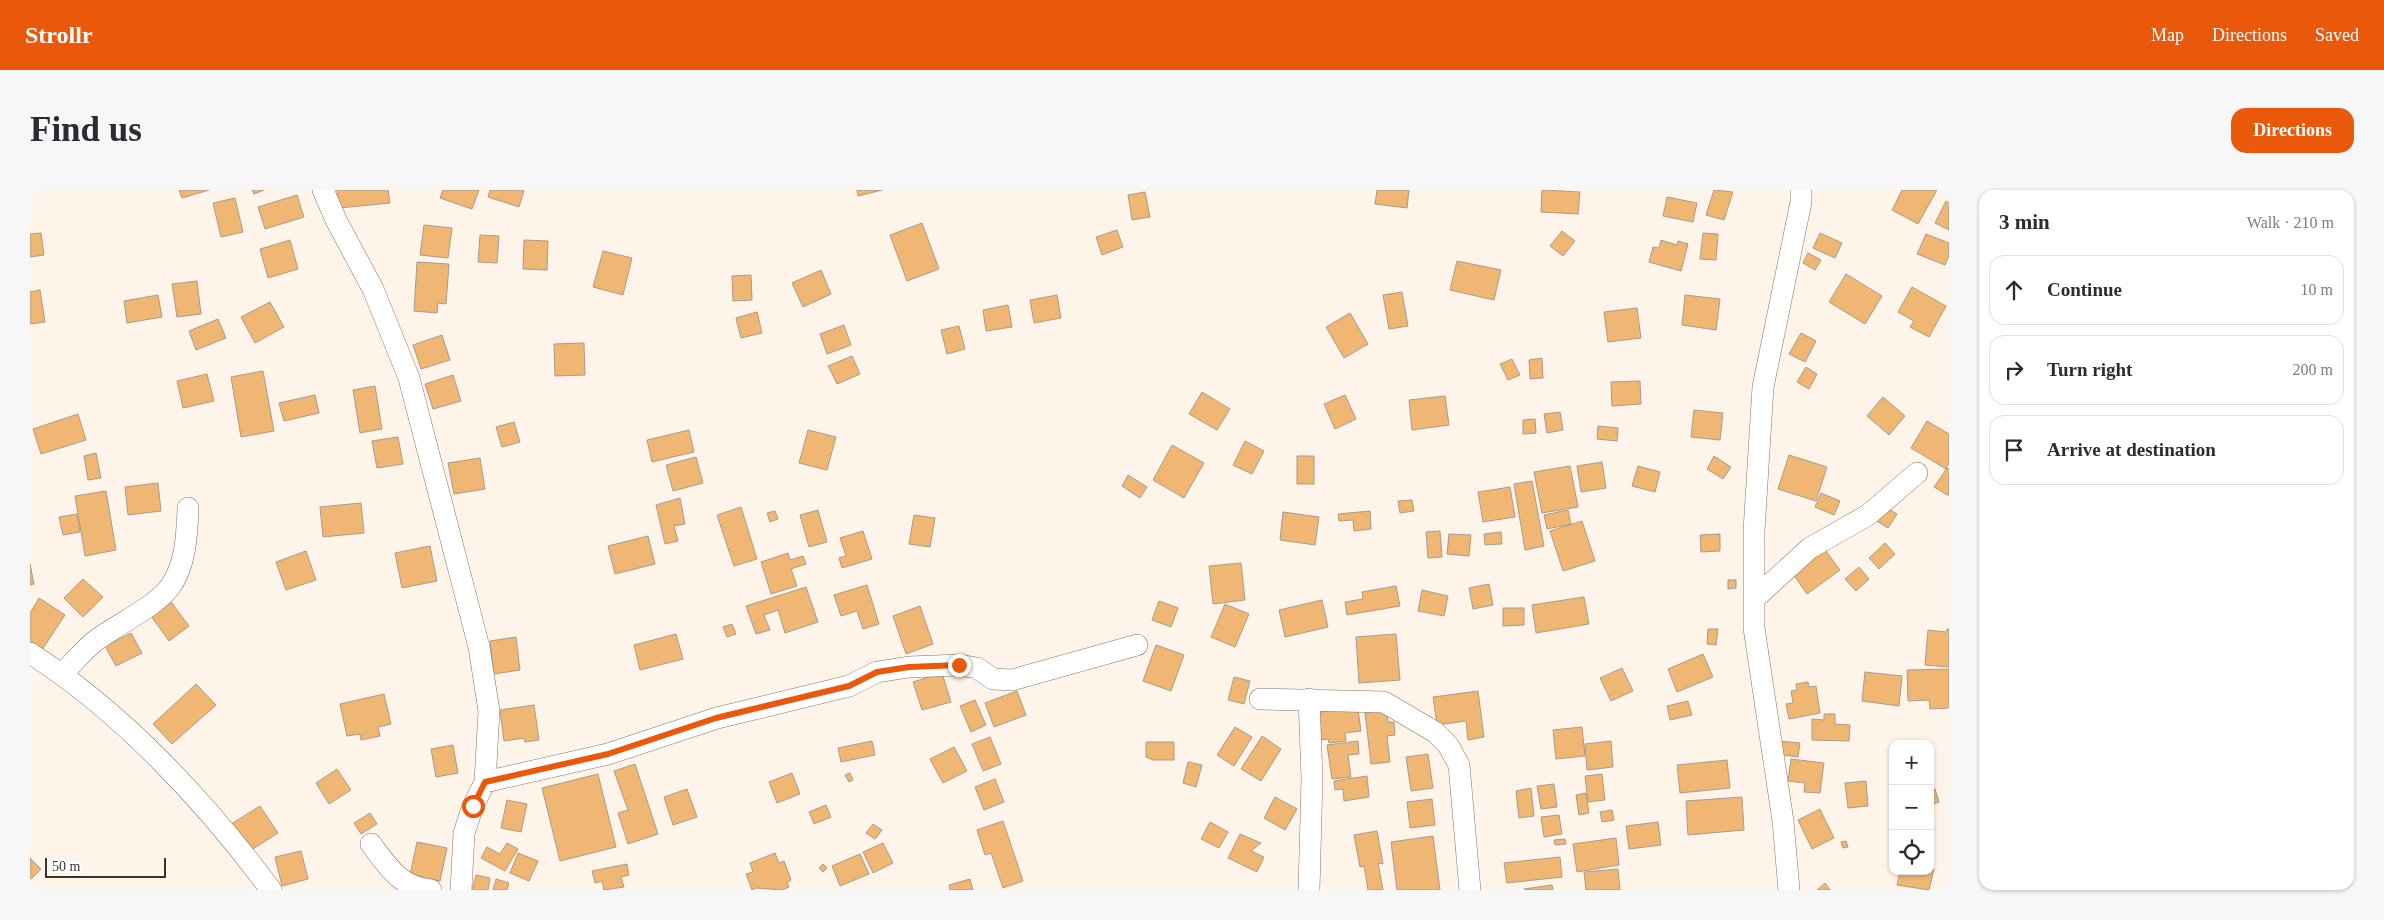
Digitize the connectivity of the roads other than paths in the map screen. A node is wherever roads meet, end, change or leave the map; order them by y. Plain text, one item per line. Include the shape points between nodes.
1 (323, 190) edge
2 (1801, 190) edge
3 (1917, 473) dead end
4 (188, 508) dead end
5 (1754, 599) junction
6 (1137, 645) dead end
7 (30, 654) edge
8 (62, 674) junction
9 (1260, 699) dead end
10 (1309, 700) junction
11 (485, 782) junction
12 (371, 844) dead end
13 (270, 890) edge
14 (431, 890) edge
15 (461, 890) edge
16 (1309, 890) edge
17 (1470, 890) edge
18 (1789, 890) edge

1 - 11 street via 373,289 409,378 479,647 489,711
2 - 5 street via 1764,387 1754,530
3 - 5 street via 1868,516 1810,548
4 - 8 street via 182,564 170,587 157,600 95,642
5 - 18 street via 1754,628 1784,821
6 - 11 street via 1012,680 993,679 977,668 959,665 877,672 849,686 716,718 608,754
7 - 8 street
8 - 13 street via 119,721 193,795
9 - 10 street
10 - 16 street via 1312,778
10 - 17 street via 1384,702 1415,718 1448,745 1459,765
11 - 15 street via 464,833
12 - 14 street via 392,873 417,888

